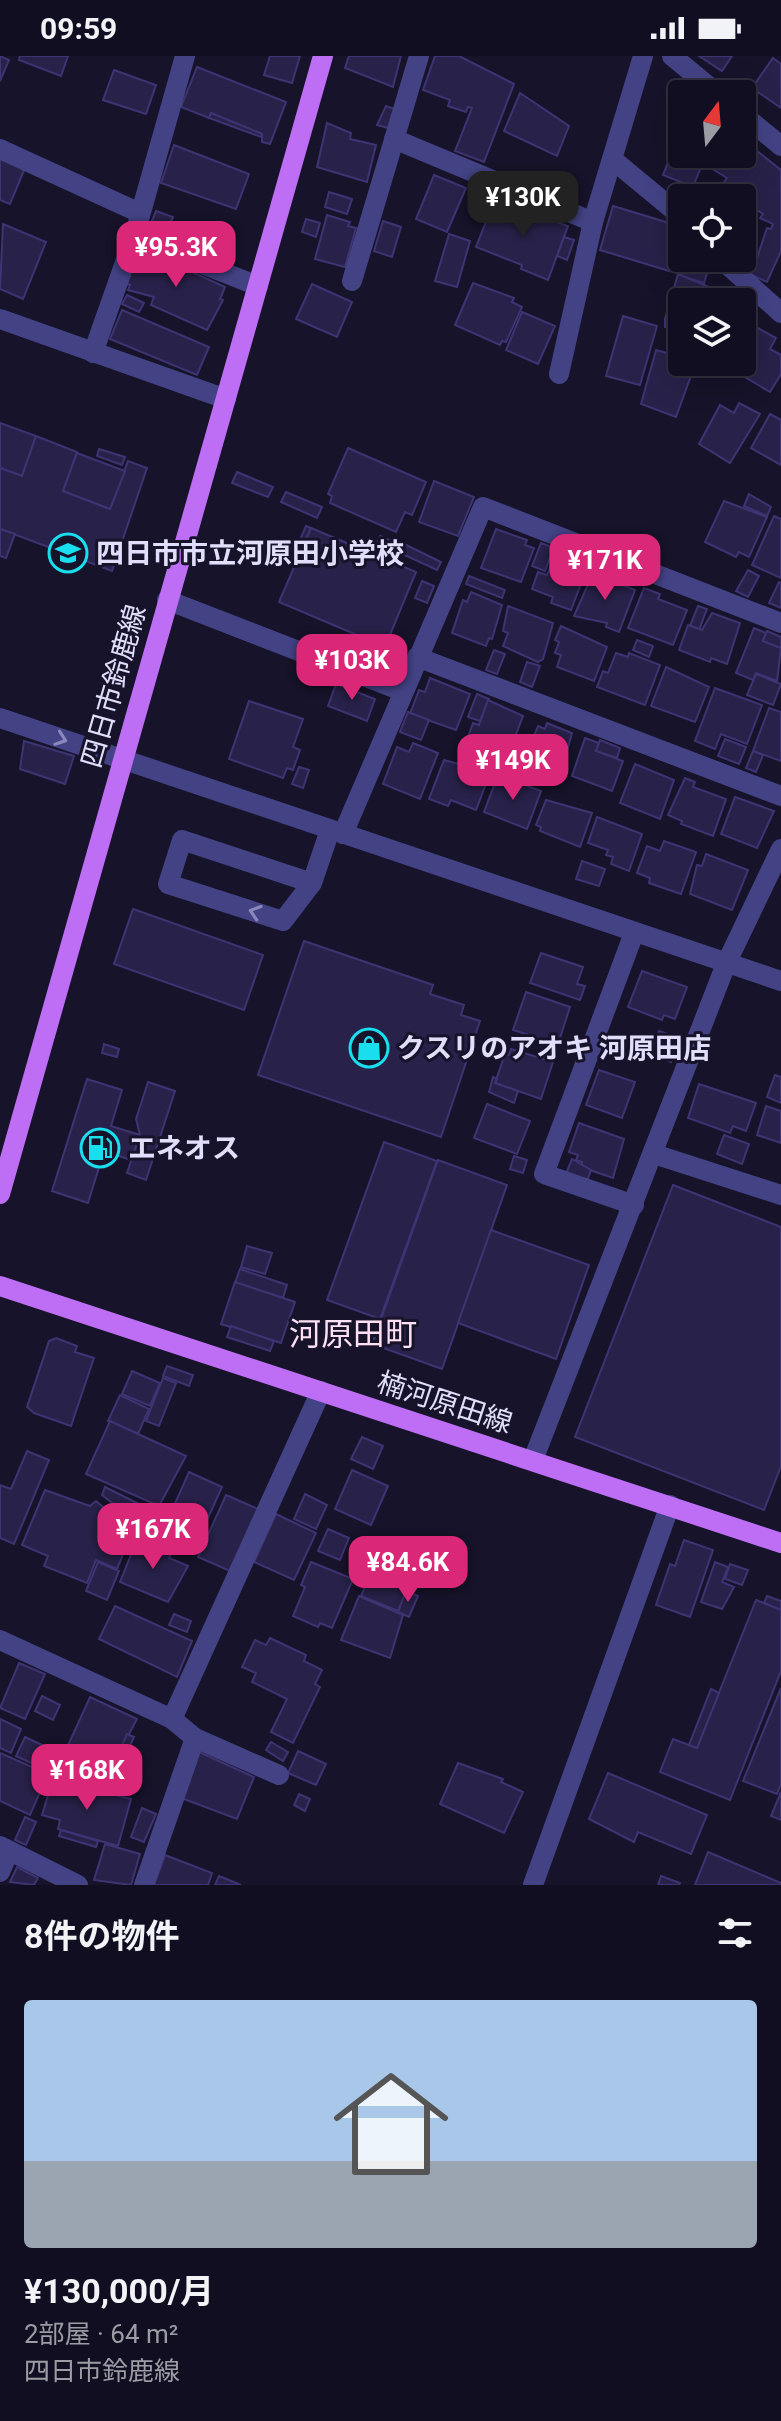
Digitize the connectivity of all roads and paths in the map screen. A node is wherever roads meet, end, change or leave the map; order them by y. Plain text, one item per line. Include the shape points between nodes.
1 (185, 56) edge
2 (323, 56) edge
3 (419, 56) edge
4 (643, 56) edge
5 (672, 56) edge
6 (701, 80) edge
7 (756, 125) edge
8 (394, 139) junction
9 (781, 146) edge
10 (0, 149) edge
11 (612, 159) junction
12 (668, 205) edge
13 (140, 213) junction
14 (593, 222) junction
15 (134, 237) junction
16 (736, 272) edge
17 (352, 281) dead end
18 (258, 286) junction
19 (781, 313) edge
20 (0, 319) edge
21 (93, 353) junction
22 (559, 374) dead end
23 (226, 399) junction
24 (167, 600) junction
25 (781, 623) edge
26 (417, 657) junction
27 (402, 691) junction
28 (0, 718) edge
29 (122, 760) junction
30 (781, 796) edge
31 (337, 832) junction
32 (781, 849) edge
33 (312, 883) junction
34 (634, 933) junction
35 (726, 964) junction
36 (781, 981) edge
37 (654, 1154) junction
38 (0, 1194) edge
39 (781, 1195) edge
40 (634, 1205) junction
41 (0, 1286) edge
42 (321, 1391) junction
43 (533, 1460) junction
44 (670, 1505) junction
45 (781, 1543) edge
46 (0, 1640) edge
47 (172, 1719) junction
48 (195, 1738) junction
49 (279, 1775) dead end
50 (5, 1848) edge
51 (0, 1872) edge
52 (78, 1885) edge
53 (144, 1885) edge
54 (533, 1885) edge

1 - 13 street
2 - 18 main road, 四日市鈴鹿線
3 - 8 street
4 - 11 street
5 - 6 street
7 - 9 street
8 - 14 street
8 - 17 street
10 - 13 street
11 - 12 street
11 - 14 street
13 - 15 street
14 - 22 street
15 - 18 street
15 - 21 street
16 - 19 street
18 - 23 main road, 四日市鈴鹿線
20 - 21 street
21 - 23 street
23 - 24 main road, 四日市鈴鹿線
24 - 27 street
24 - 29 main road, 四日市鈴鹿線
25 - 26 street via 483,507
26 - 27 street
26 - 30 street
27 - 31 street
28 -> 29 street
29 - 31 street
29 - 38 main road, 四日市鈴鹿線
31 - 33 street
31 - 34 street
32 - 35 street
33 -> 33 street via 283,921 168,884 182,840
34 - 35 street
34 - 40 street via 544,1174
35 - 36 street
35 - 37 street
37 - 39 street
37 - 40 street
40 - 43 street
41 - 42 main road, 楠河原田線
42 - 43 main road, 楠河原田線
42 - 47 street
43 - 44 main road, 楠河原田線
44 - 45 main road, 楠河原田線
44 - 54 street
46 - 47 street
47 - 48 street
48 - 49 street
48 - 53 street
50 - 51 street
50 - 52 street

